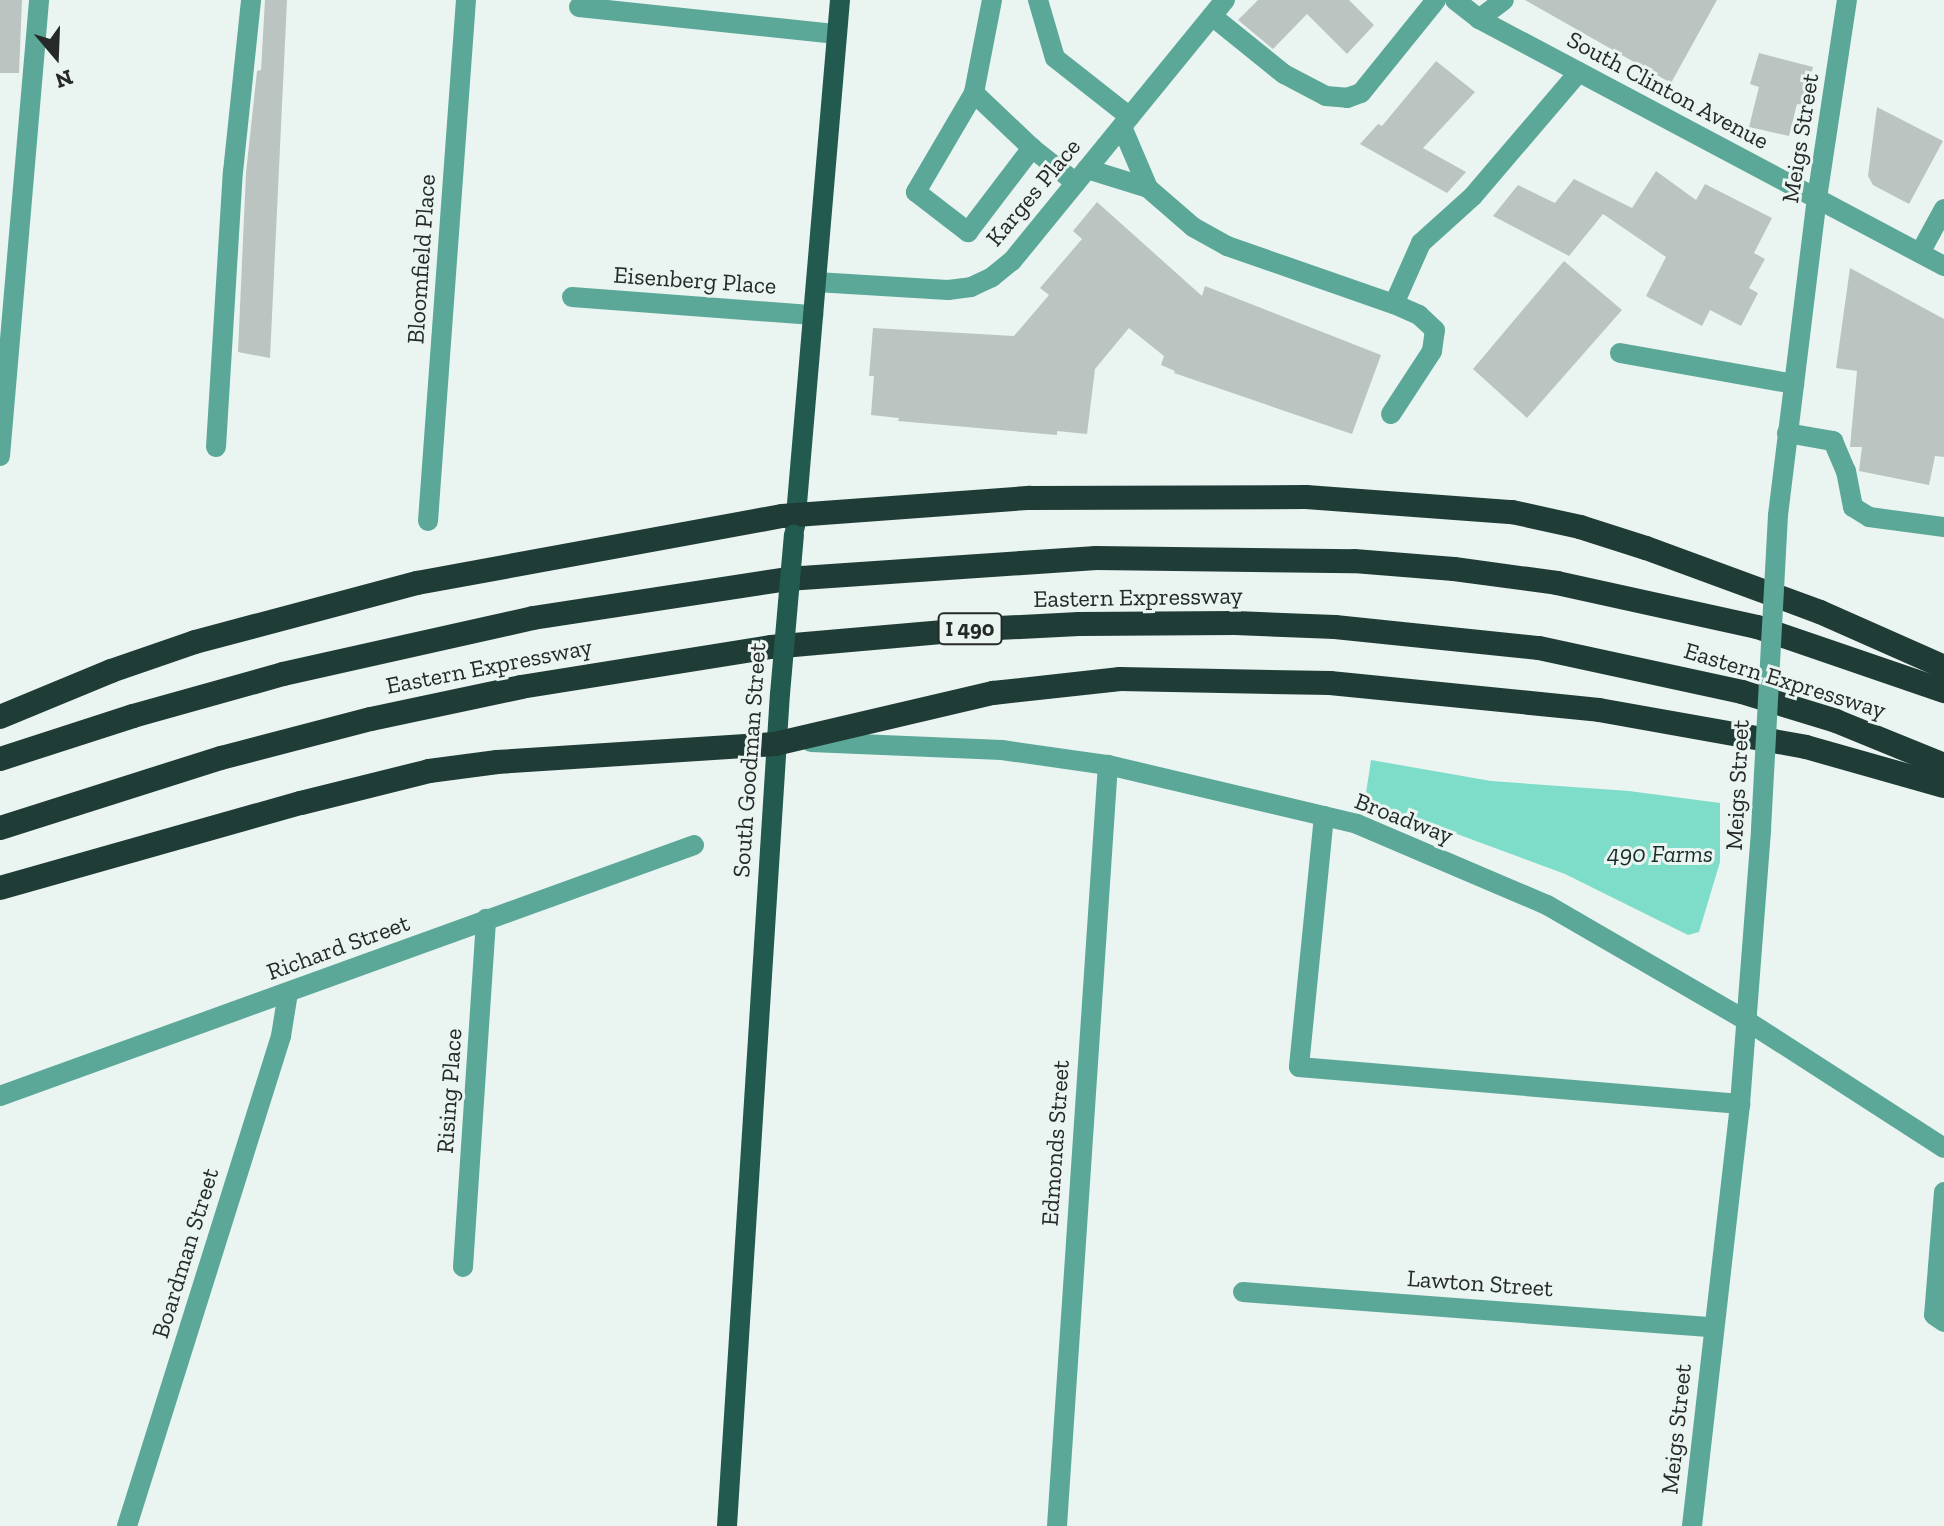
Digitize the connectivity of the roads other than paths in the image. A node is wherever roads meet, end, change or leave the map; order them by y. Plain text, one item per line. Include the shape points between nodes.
1 (39, 0) edge
2 (251, 0) edge
3 (466, 0) edge
4 (840, 0) edge
5 (992, 0) edge
6 (1038, 0) edge
7 (1436, 0) edge
8 (1455, 0) edge
9 (1504, 0) edge
10 (1847, 0) edge
11 (579, 7) dead end
12 (1219, 8) edge
13 (1479, 19) junction
14 (837, 34) junction
15 (1579, 72) junction
16 (974, 93) junction
17 (1126, 122) junction
18 (1032, 148) junction
19 (1082, 176) junction
20 (1148, 188) junction
21 (1817, 198) junction
22 (1943, 213) edge
23 (1920, 253) junction
24 (1944, 266) edge
25 (816, 282) junction
26 (572, 297) dead end
27 (1394, 304) junction
28 (813, 315) junction
29 (1620, 353) dead end
30 (1794, 384) junction
31 (1391, 414) dead end
32 (1787, 433) junction
33 (216, 447) dead end
34 (0, 456) edge
35 (428, 521) dead end
36 (795, 525) junction
37 (1944, 527) edge
38 (1944, 667) edge
39 (1944, 691) edge
40 (0, 717) edge
41 (775, 744) junction
42 (0, 759) edge
43 (1108, 765) junction
44 (1944, 765) edge
45 (1944, 786) edge
46 (1324, 816) junction
47 (0, 828) edge
48 (694, 845) dead end
49 (0, 888) edge
50 (486, 919) junction
51 (288, 993) junction
52 (1747, 1021) junction
53 (0, 1096) edge
54 (1740, 1104) junction
55 (1944, 1148) edge
56 (1944, 1192) edge
57 (463, 1267) dead end
58 (1243, 1292) dead end
59 (1944, 1322) edge
60 (1712, 1327) junction
61 (127, 1526) edge
62 (727, 1526) edge
63 (1057, 1526) edge
64 (1692, 1526) edge

1 - 34 street
2 - 33 street via 233,172
3 - 35 street, Bloomfield Place
4 - 14 main road, South Goodman Street
5 - 16 street
6 - 17 street via 1055,58
7 - 12 street via 1361,93 1347,98 1326,96 1284,74
8 - 13 street, South Clinton Avenue
9 - 13 street
10 - 21 street, Meigs Street
11 - 14 street
12 - 17 street, Karges Place
13 - 15 street, South Clinton Avenue
14 - 25 main road, South Goodman Street
15 - 21 street, South Clinton Avenue
15 - 27 street via 1473,196 1421,243
16 - 18 street
16 - 18 street via 916,192 968,232
17 - 19 street, Karges Place
17 - 20 street
18 - 19 street
19 - 20 street
19 - 25 street, Karges Place via 1012,261 971,287 923,290
20 - 27 street via 1193,227 1227,246
21 - 23 street, South Clinton Avenue
21 - 30 street, Meigs Street
22 - 23 street
23 - 24 street, South Clinton Avenue
25 - 28 main road, South Goodman Street
26 - 28 street, Eisenberg Place
27 - 31 street via 1419,315 1435,330 1432,351
28 - 36 main road, South Goodman Street
29 - 30 street
30 - 32 street, Meigs Street
32 - 37 street via 1833,441 1853,507 1869,517
32 - 52 street, Meigs Street, bridge
36 - 38 highway via 1007,499 1154,496 1306,497 1512,512 1646,548 1820,612
36 - 40 highway via 486,570 331,603 153,656
36 - 41 main road, South Goodman Street, bridge
39 - 42 highway, Eastern Expressway via 1757,627 1557,583 1354,561 1096,558 787,579 545,616 283,674
41 - 43 street, Broadway via 950,746
41 - 45 highway via 1035,686 1120,679 1246,679 1405,689 1636,715 1806,747
41 - 49 highway via 429,771
41 - 62 main road, South Goodman Street
43 - 46 street, Broadway
43 - 63 street, Edmonds Street
44 - 47 highway, Eastern Expressway / I 490 via 1836,721 1742,692 1539,648 1282,624 1067,625 771,647 521,687 233,754
46 - 52 street, Broadway via 1357,824 1547,905
46 - 54 street via 1299,1067
48 - 50 street, Richard Street
50 - 51 street, Richard Street
50 - 57 street, Rising Place
51 - 53 street, Richard Street
51 - 61 street, Boardman Street via 281,1036
52 - 54 street, Meigs Street
52 - 55 street, Broadway
54 - 60 street, Meigs Street
56 - 59 street via 1934,1315
58 - 60 street, Lawton Street
60 - 64 street, Meigs Street

